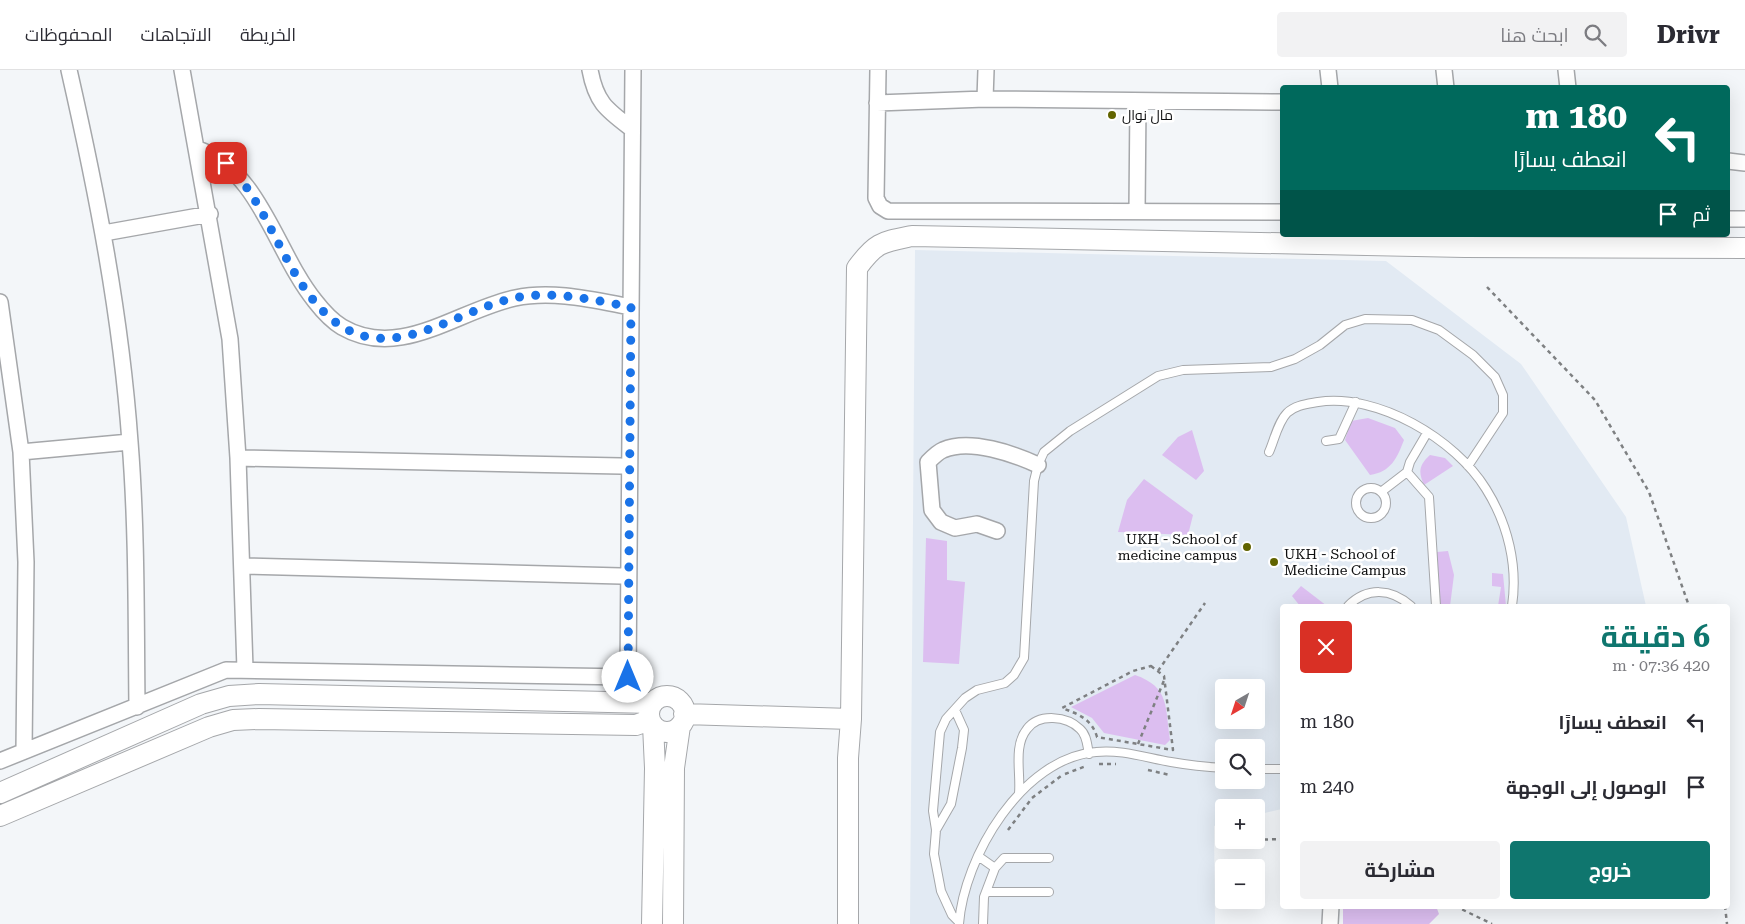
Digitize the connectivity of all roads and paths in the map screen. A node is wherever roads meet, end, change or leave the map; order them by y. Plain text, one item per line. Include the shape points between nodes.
1 (69, 70) edge
2 (182, 70) edge
3 (590, 70) edge
4 (633, 70) edge
5 (878, 70) edge
6 (986, 70) edge
7 (1328, 70) edge
8 (1444, 70) edge
9 (1566, 70) edge
10 (1330, 85) edge
11 (1446, 85) edge
12 (1568, 85) edge
13 (985, 99) junction
14 (1138, 101) junction
15 (1280, 102) edge
16 (877, 103) junction
17 (632, 129) junction
18 (198, 149) junction
19 (1730, 161) edge
20 (1745, 163) edge
21 (1137, 211) junction
22 (1280, 212) edge
23 (210, 214) junction
24 (1730, 219) edge
25 (1745, 219) edge
26 (104, 234) junction
27 (1745, 248) edge
28 (1487, 287) dead end
29 (0, 302) edge
30 (631, 307) junction
31 (1356, 402) junction
32 (1427, 433) junction
33 (1326, 441) dead end
34 (130, 442) junction
35 (20, 452) junction
36 (1269, 452) dead end
37 (238, 458) junction
38 (1038, 465) junction
39 (621, 466) dead end
40 (1468, 466) junction
41 (1407, 472) junction
42 (1381, 492) dead end
43 (997, 531) dead end
44 (242, 566) junction
45 (621, 576) dead end
46 (1205, 603) dead end
47 (1350, 604) edge
48 (1409, 604) edge
49 (1436, 604) edge
50 (1512, 604) edge
51 (1688, 604) edge
52 (245, 669) junction
53 (1158, 671) junction
54 (1165, 678) junction
55 (137, 707) junction
56 (955, 710) junction
57 (652, 716) junction
58 (682, 720) junction
59 (851, 720) junction
60 (1138, 744) junction
61 (24, 751) junction
62 (1089, 754) junction
63 (0, 761) edge
64 (1123, 764) dead end
65 (1215, 767) edge
66 (1142, 768) dead end
67 (1265, 769) edge
68 (1280, 769) edge
69 (1170, 775) dead end
70 (0, 793) edge
71 (1020, 793) junction
72 (0, 816) edge
73 (936, 830) junction
74 (1008, 830) dead end
75 (1280, 839) edge
76 (1265, 840) edge
77 (978, 856) junction
78 (1049, 858) dead end
79 (995, 868) junction
80 (986, 892) junction
81 (1048, 892) dead end
82 (1331, 909) edge
83 (1461, 909) edge
84 (1726, 909) edge
85 (959, 923) edge
86 (652, 924) edge
87 (672, 924) edge
88 (848, 924) edge
89 (983, 924) edge
90 (1330, 924) edge
91 (1492, 924) edge
92 (1727, 924) edge

1 - 26 street
2 - 18 street
3 - 17 street via 598,99 606,110
4 - 17 street
5 - 16 street
6 - 13 street
7 - 10 street
8 - 11 street
9 - 12 street
13 - 14 street
13 - 16 street
14 - 15 street
14 - 21 street
16 - 21 street via 876,198 888,211
17 - 30 street
18 - 23 street
18 - 30 street via 214,155 239,176 302,285 322,310 342,327 372,338 404,338 515,298 550,295
19 - 20 street
21 - 22 street
23 - 26 street
23 - 37 street via 230,339
24 - 25 street
26 - 34 street
27 - 59 street via 1455,247 912,236 881,242 857,268
28 - 51 path via 1595,400 1649,492
29 - 35 street
30 - 52 street via 628,677
31 - 32 lane via 1388,411
31 - 33 lane via 1339,439
31 - 36 lane via 1336,399 1302,404 1286,414
32 - 40 lane
32 - 41 lane
34 - 35 street
34 - 55 street
35 - 61 street via 26,562
37 - 39 street
37 - 44 street
38 - 40 lane via 1044,452 1070,431 1158,376 1183,370 1272,367 1295,359 1345,326 1365,319 1385,318 1412,320 1439,330 1473,355 1495,377 1502,395 1503,413
38 - 43 street via 1010,453 968,446 943,450 928,462 932,510 941,522 956,528 977,524
38 - 56 lane via 1034,481 1024,658 1005,683 977,690
40 - 50 lane via 1502,518 1512,554
41 - 42 lane
41 - 49 lane via 1429,497
44 - 45 street
44 - 52 street
46 - 53 path
47 - 48 lane via 1359,596 1373,592 1387,592
52 - 55 street via 226,670
53 - 54 path
53 - 60 path via 1151,666 1134,671 1062,708 1084,717 1097,737
54 - 60 path
54 - 60 path via 1173,750
55 - 61 street
56 - 73 lane via 940,732 933,811
56 - 73 lane via 964,730 962,748 951,804
57 - 58 street via 663,732 675,730
57 - 58 street via 664,697 680,703
57 - 70 street via 259,694 229,696 201,704
57 - 72 street via 636,726 233,720 209,727
57 - 86 street via 655,768
58 - 59 street
58 - 87 street via 674,768
59 - 88 street
61 - 63 street
62 - 65 lane via 1142,756
62 - 71 lane via 1062,762
62 - 71 lane via 1083,733 1071,723 1052,718 1032,724 1026,729 1018,753
64 - 74 path via 1093,764 1062,775 1032,798
66 - 69 path
67 - 68 lane
71 - 77 lane via 986,839
73 - 85 lane via 934,854 940,891
75 - 76 path
77 - 79 lane
77 - 85 lane via 967,881
78 - 79 lane via 1004,858
79 - 80 lane
80 - 81 lane
80 - 89 lane
82 - 90 street
83 - 91 path
84 - 92 path

